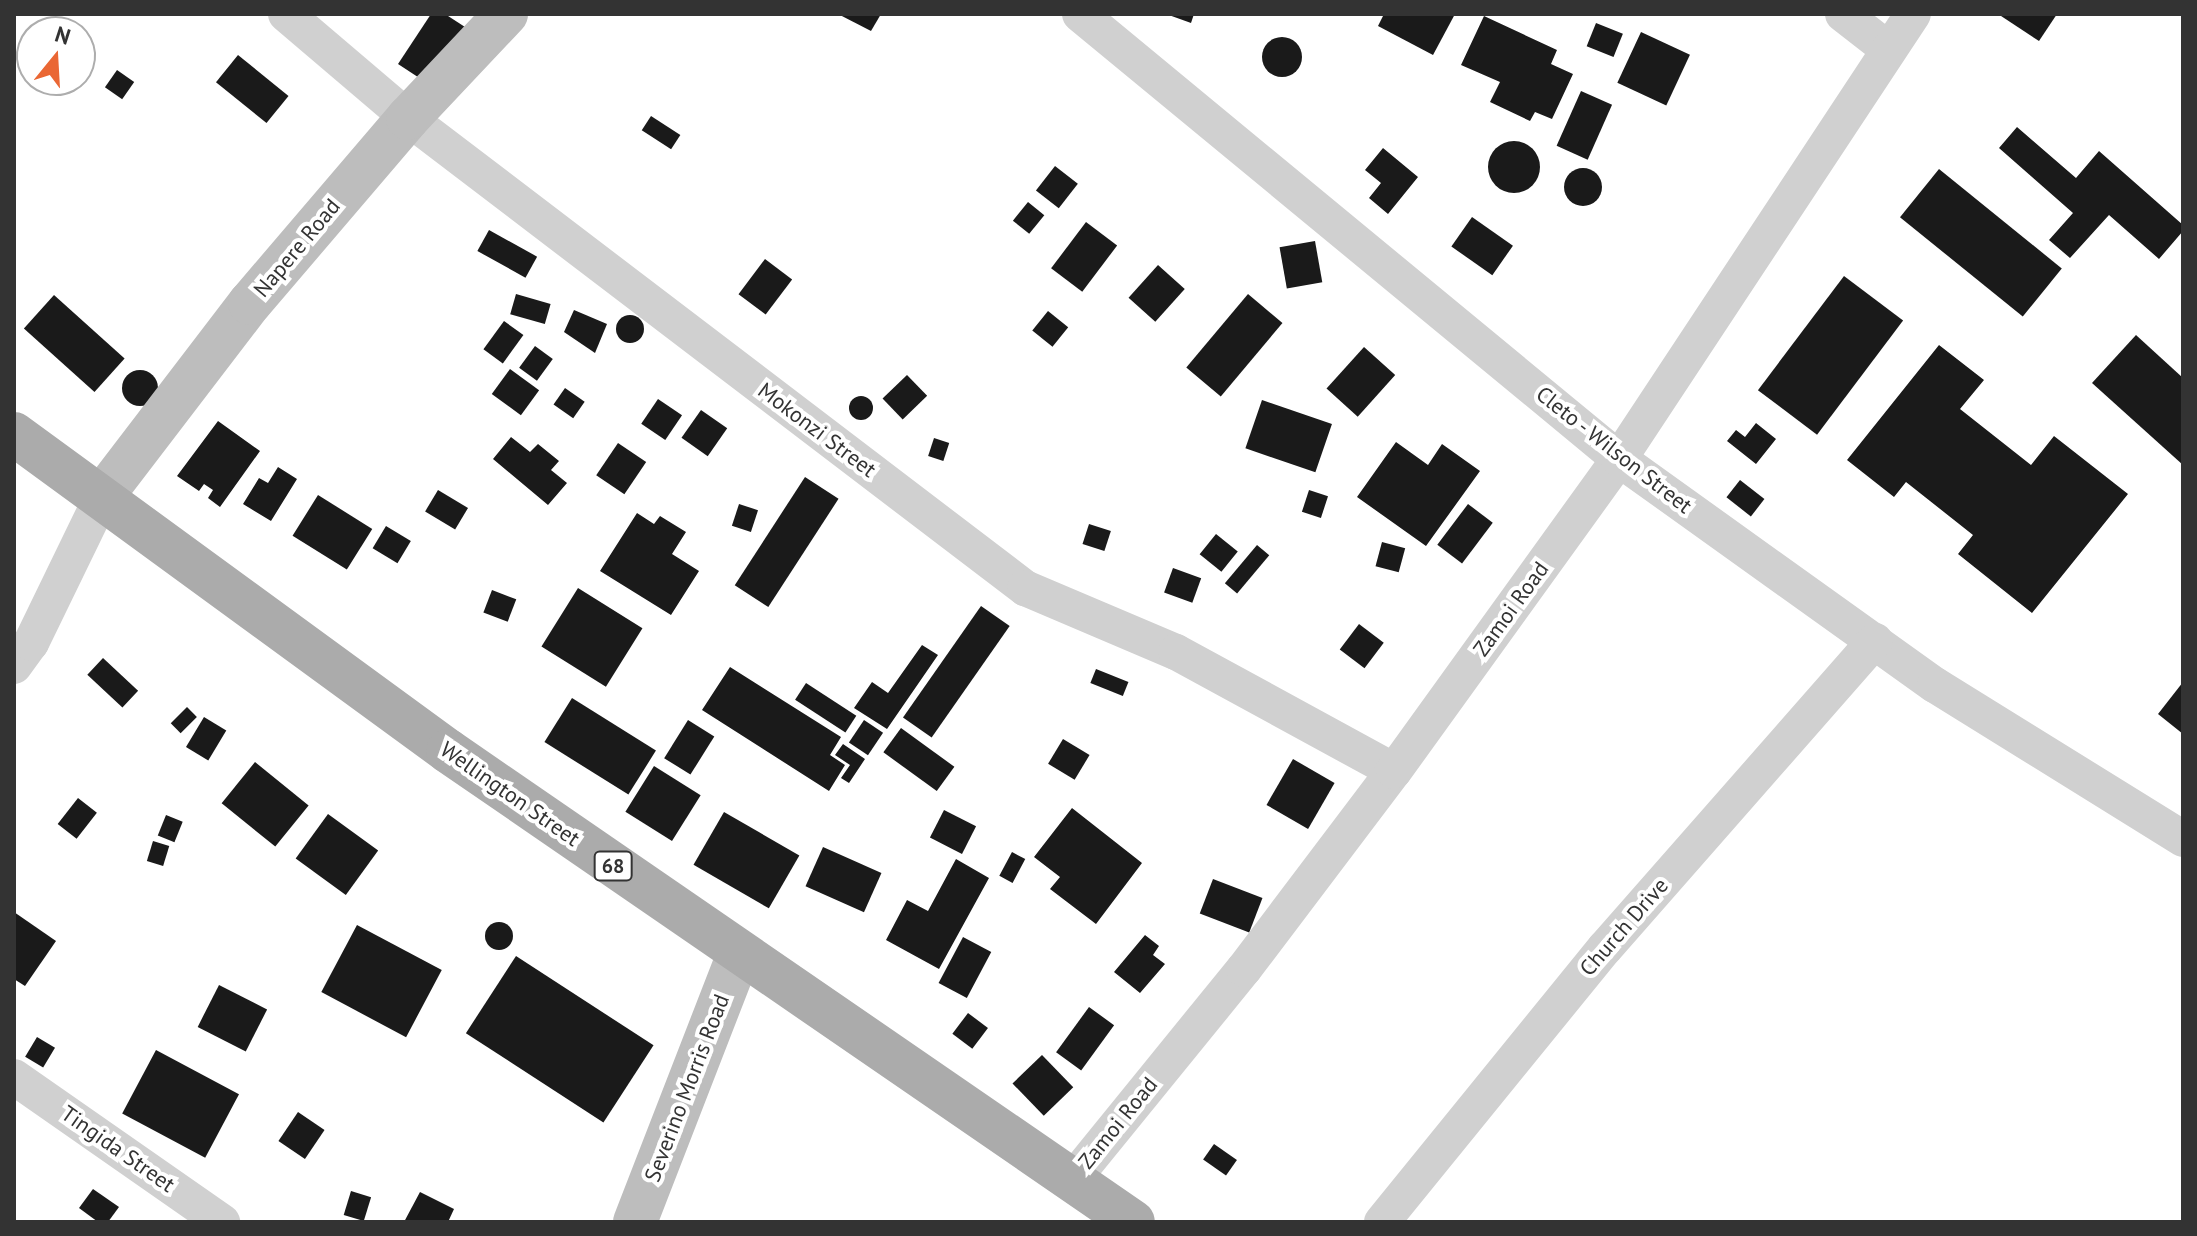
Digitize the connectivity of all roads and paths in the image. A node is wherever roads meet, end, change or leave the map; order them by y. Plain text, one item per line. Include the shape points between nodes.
1 (286, 14) edge
2 (506, 14) edge
3 (1080, 14) edge
4 (1843, 14) edge
5 (1913, 14) edge
6 (1888, 49) junction
7 (408, 118) junction
8 (14, 434) edge
9 (1619, 459) junction
10 (103, 495) junction
11 (1875, 641) junction
12 (14, 666) edge
13 (1394, 771) junction
14 (2183, 839) edge
15 (739, 954) junction
16 (14, 1077) edge
17 (1074, 1178) junction
18 (222, 1222) edge
19 (635, 1222) edge
20 (1133, 1222) edge
21 (1382, 1222) edge

1 - 7 street, Mokonzi Street
2 - 7 street, Napere Road
3 - 9 street, Cleto - Wilson Street
4 - 6 street
5 - 6 street, Zamoi Road
6 - 9 street, Zamoi Road
7 - 10 street, Napere Road via 241,315
7 - 13 street, Mokonzi Street via 1025,588 1176,652
8 - 10 main road, Wellington Street / 68
9 - 11 street, Cleto - Wilson Street
9 - 13 street, Zamoi Road
10 - 12 street via 31,643
10 - 15 main road, Wellington Street / 68 via 448,751
11 - 14 street, Cleto - Wilson Street via 1935,685
11 - 21 street, Church Drive via 1605,948
13 - 17 street, Zamoi Road via 1244,969
15 - 17 main road, Wellington Street / 68
15 - 19 street, Severino Morris Road
16 - 18 street, Tingida Street
17 - 20 main road, Wellington Street / 68

